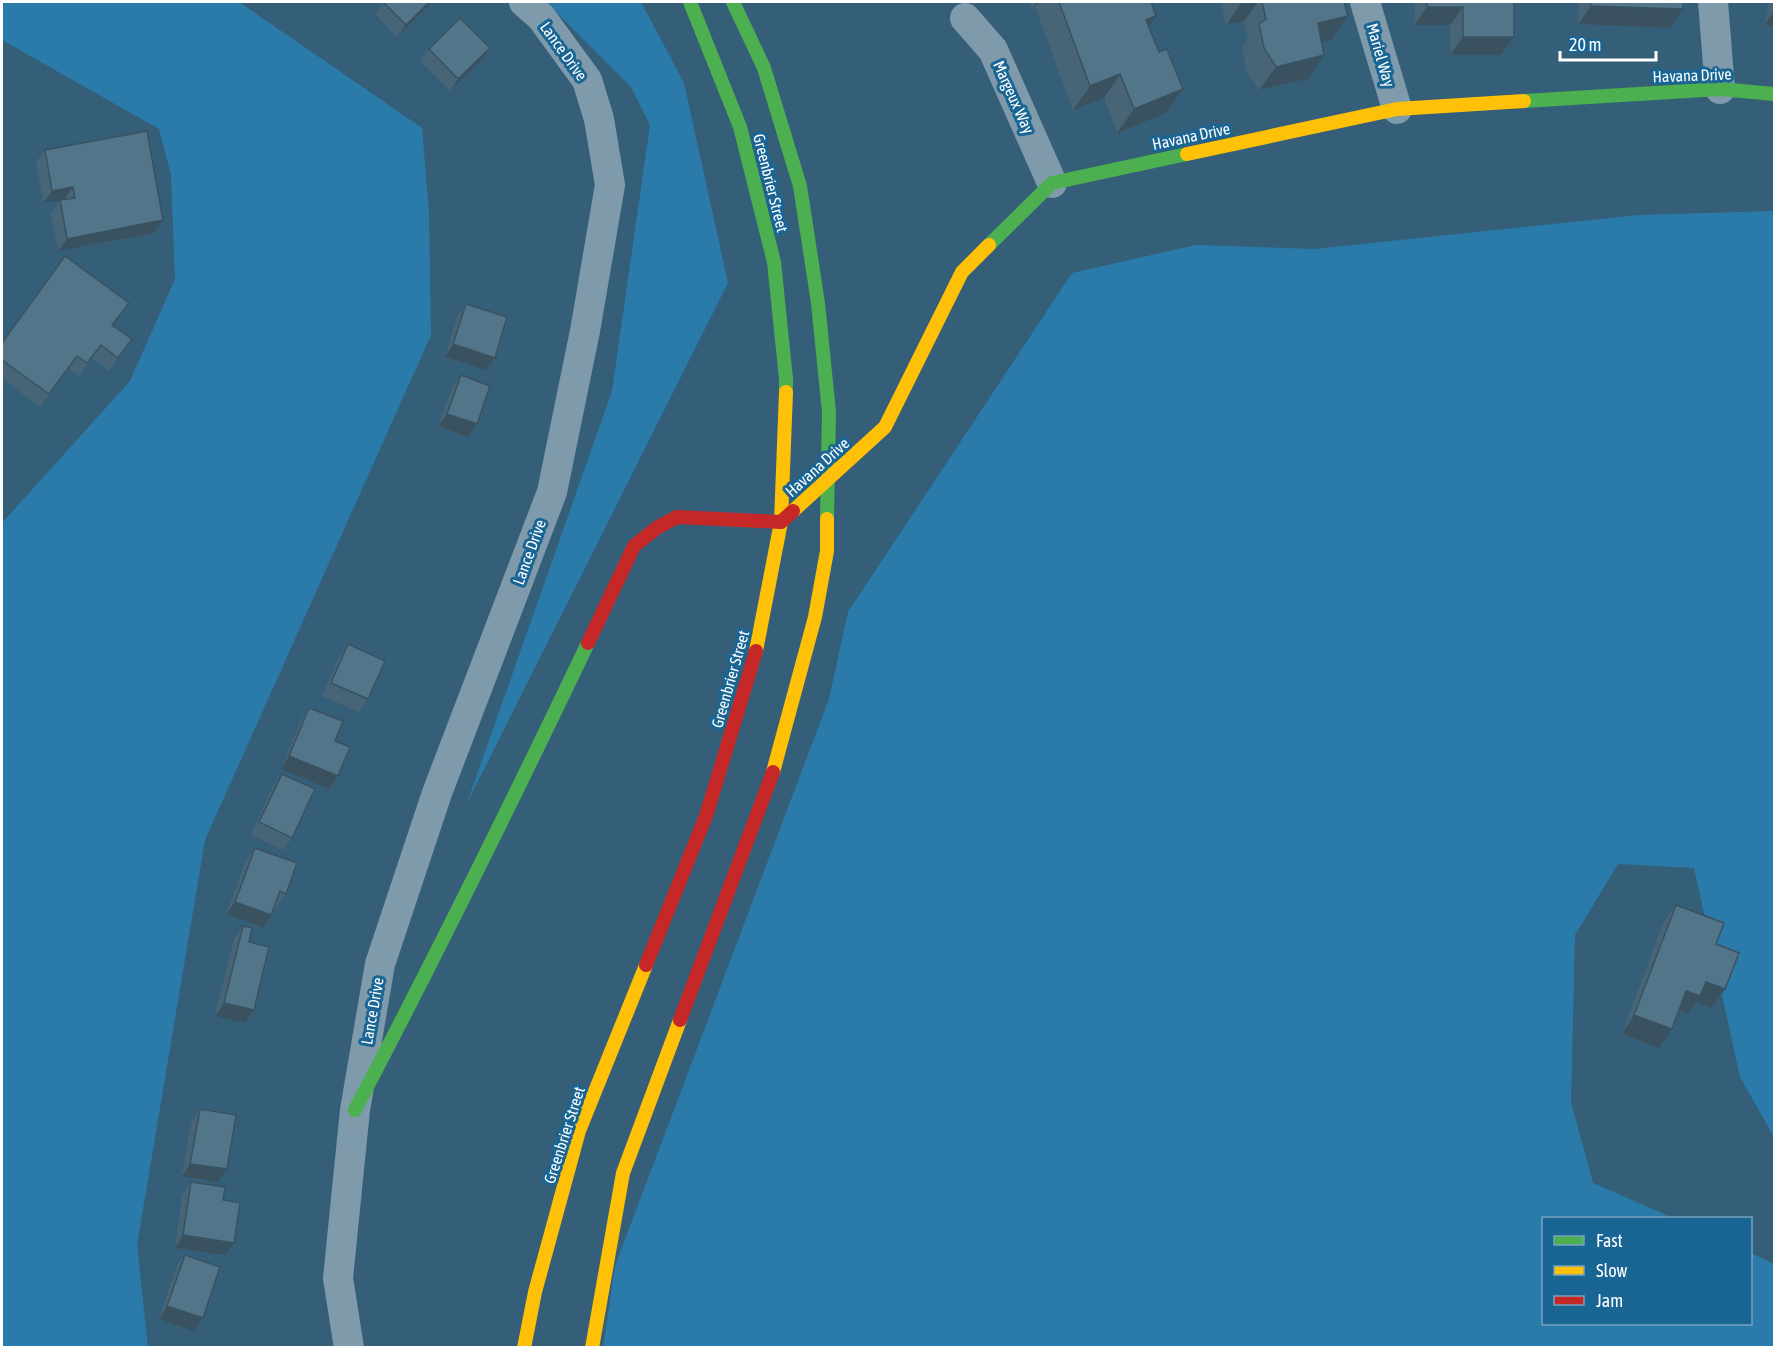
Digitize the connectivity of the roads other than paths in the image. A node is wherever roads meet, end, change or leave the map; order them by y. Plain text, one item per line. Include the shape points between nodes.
1 (524, 2) edge
2 (690, 2) edge
3 (732, 2) edge
4 (1365, 2) edge
5 (1713, 2) edge
6 (965, 18) dead end
7 (1720, 89) junction
8 (1774, 94) edge
9 (1397, 109) junction
10 (1052, 183) junction
11 (828, 479) junction
12 (781, 522) junction
13 (355, 1110) junction
14 (350, 1347) edge
15 (524, 1347) edge
16 (592, 1347) edge

1 - 13 street, Lance Drive via 540,17 587,80 599,119 610,185 552,492 437,794 380,964
2 - 12 main road, Greenbrier Street via 740,127 774,261 786,379
3 - 11 main road, Greenbrier Street via 764,68 801,186 829,412
4 - 9 street, Mariel Way
5 - 7 street
6 - 10 street, Margeux Way via 993,50
7 - 8 main road, Havana Drive
7 - 9 main road, Havana Drive
9 - 10 main road, Havana Drive
10 - 11 main road, Havana Drive via 962,272 885,427
11 - 12 main road, Havana Drive
11 - 16 main road, Greenbrier Street via 827,551 815,617 776,764 623,1173
12 - 13 main road, Lance Drive via 677,517 634,546 442,943
12 - 15 main road, Greenbrier Street via 759,641 706,816 579,1131
13 - 14 street, Lance Drive via 338,1278

